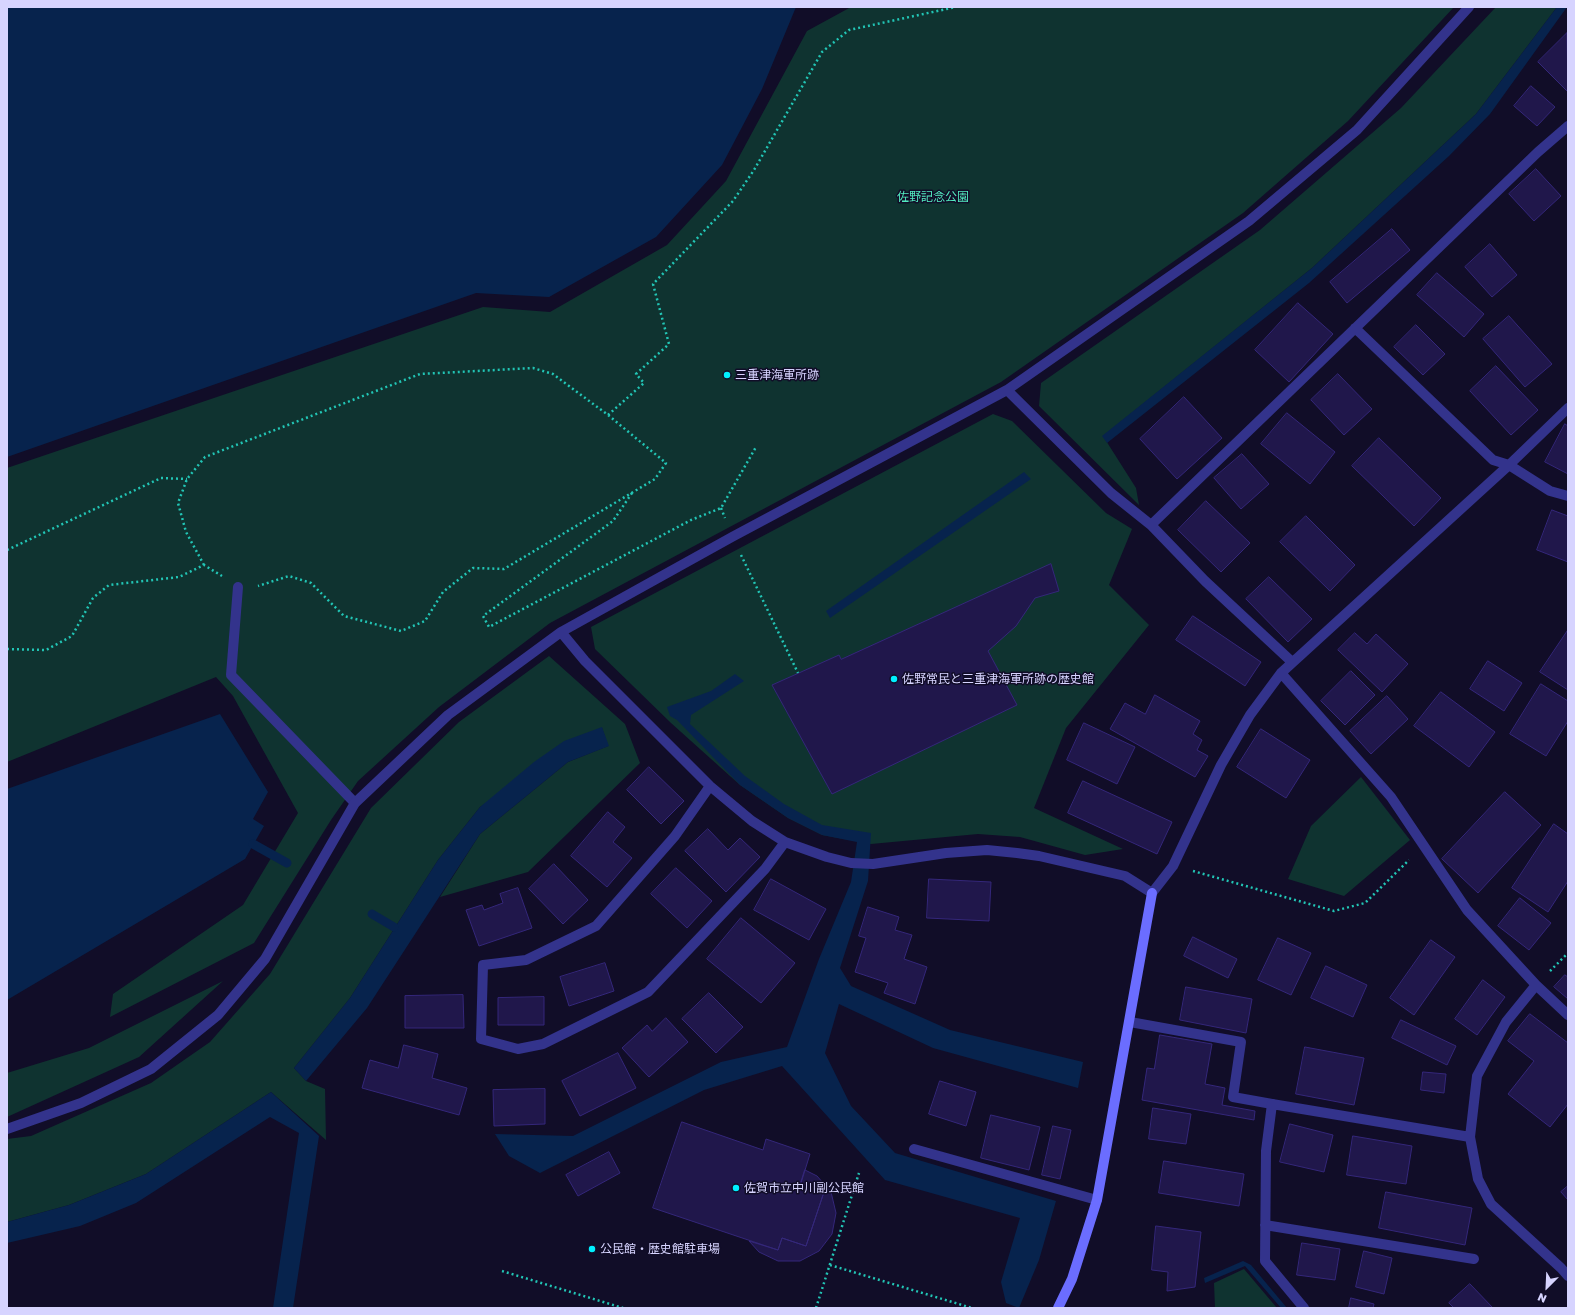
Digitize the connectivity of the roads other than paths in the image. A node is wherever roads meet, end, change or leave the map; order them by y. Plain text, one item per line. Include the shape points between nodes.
1 (1469, 7) edge
2 (1568, 126) edge
3 (1355, 328) junction
4 (1007, 390) junction
5 (1568, 408) edge
6 (1509, 465) junction
7 (1568, 496) edge
8 (1151, 525) junction
9 (238, 587) road end
10 (561, 632) junction
11 (1292, 662) junction
12 (1281, 673) junction
13 (710, 786) junction
14 (355, 802) junction
15 (785, 842) junction
16 (1152, 893) junction
17 (1536, 985) junction
18 (1568, 1016) edge
19 (1130, 1022) junction
20 (1272, 1104) junction
21 (7, 1129) edge
22 (1470, 1137) junction
23 (914, 1149) dead end
24 (1097, 1200) junction
25 (1265, 1225) junction
26 (1474, 1259) dead end
27 (1568, 1276) edge
28 (1058, 1308) edge
29 (1304, 1308) edge

1 - 4 street via 1357,130 1249,221
2 - 3 street
3 - 6 street via 1493,460
3 - 8 street
4 - 8 street via 1111,493
4 - 10 street
5 - 6 street
6 - 7 street via 1550,491
6 - 11 street
8 - 11 street via 1205,582
9 - 14 street via 231,675
10 - 13 street via 585,662
10 - 14 street via 448,715
11 - 12 street
12 - 16 street via 1250,715 1221,765 1174,866
12 - 17 street via 1391,797 1467,910
13 - 15 street via 752,820
13 - 15 street via 675,836 596,926 526,960 483,965 481,1039 518,1049 543,1044 648,992 765,870
14 - 21 street via 265,959 218,1015 151,1069 81,1103
15 - 16 street via 851,863 873,864 946,853 987,850 1038,856 1125,876
16 - 19 street
17 - 18 street
17 - 22 street via 1506,1022 1477,1076
19 - 20 street via 1241,1042 1233,1097
19 - 24 street
20 - 22 street
20 - 25 street via 1266,1151
22 - 27 street via 1478,1179 1491,1204
23 - 24 street
24 - 28 street via 1072,1279
25 - 26 street
25 - 29 street via 1265,1261

